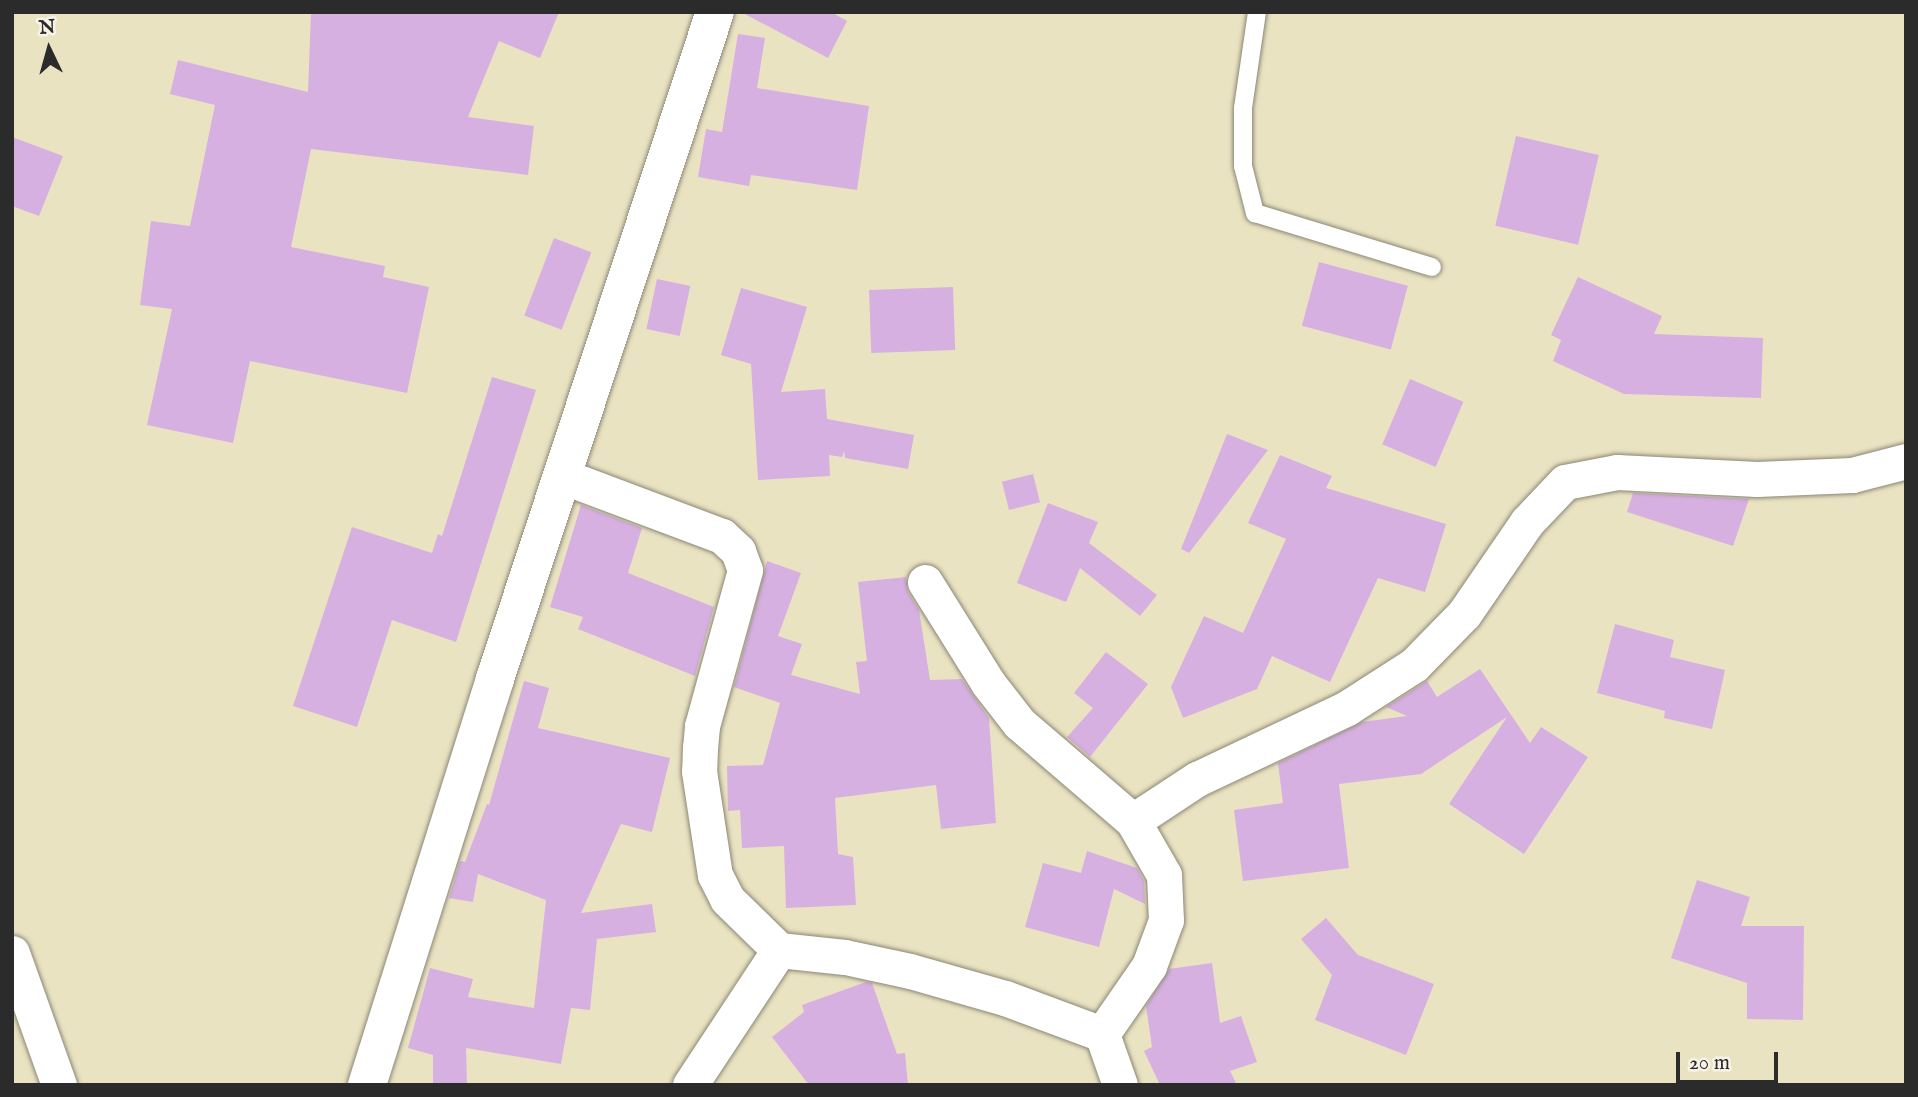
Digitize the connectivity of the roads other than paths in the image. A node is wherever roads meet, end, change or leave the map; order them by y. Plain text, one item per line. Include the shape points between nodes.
1 (715, 12) edge
2 (1257, 12) edge
3 (1432, 267) dead end
4 (1906, 461) edge
5 (562, 477) junction
6 (925, 582) dead end
7 (1133, 821) junction
8 (779, 950) junction
9 (12, 953) edge
10 (1102, 1034) junction
11 (59, 1085) edge
12 (368, 1085) edge
13 (690, 1085) edge
14 (1120, 1085) edge

1 - 5 street
2 - 3 lane via 1243,108 1243,166 1255,213
4 - 7 street via 1852,475 1757,479 1617,471 1565,482 1527,522 1464,614 1414,665 1347,708 1197,779
5 - 8 street via 722,536 738,551 745,570 702,726 699,771 719,886
5 - 12 street
6 - 7 street via 988,683 1019,723
7 - 10 street via 1164,875 1166,920 1149,966
8 - 10 street via 845,957 909,971 1004,998
8 - 13 street
9 - 11 street
10 - 14 street

